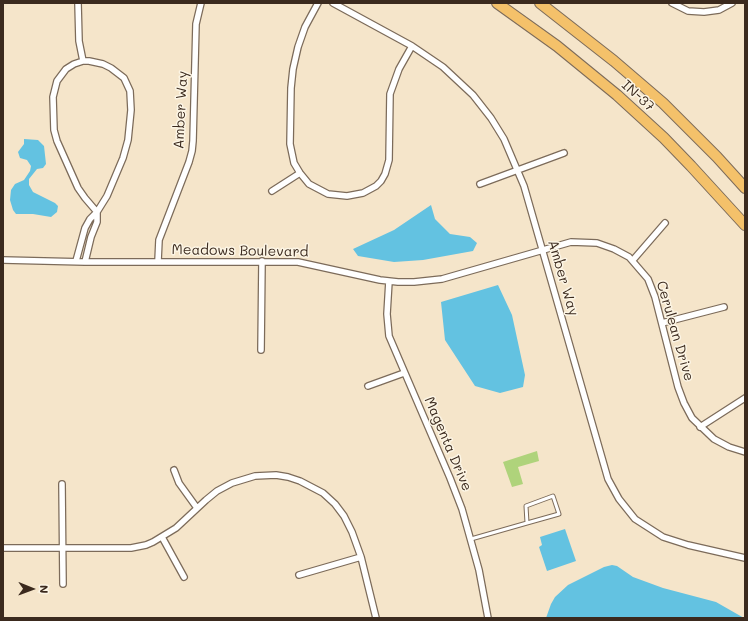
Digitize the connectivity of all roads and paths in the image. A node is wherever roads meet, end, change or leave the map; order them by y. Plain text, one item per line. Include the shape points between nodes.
1 (78, 3) edge
2 (201, 3) edge
3 (318, 3) edge
4 (333, 3) edge
5 (497, 3) edge
6 (540, 3) edge
7 (672, 3) edge
8 (732, 3) edge
9 (412, 46) junction
10 (83, 61) junction
11 (564, 153) dead end
12 (518, 171) junction
13 (300, 173) junction
14 (480, 184) dead end
15 (745, 188) edge
16 (272, 191) dead end
17 (97, 212) junction
18 (666, 223) dead end
19 (745, 225) edge
20 (543, 250) junction
21 (3, 260) edge
22 (633, 260) junction
23 (262, 261) junction
24 (76, 262) junction
25 (85, 262) junction
26 (158, 262) junction
27 (389, 281) junction
28 (724, 308) dead end
29 (662, 323) junction
30 (261, 350) dead end
31 (404, 372) junction
32 (368, 386) dead end
33 (745, 398) edge
34 (700, 427) junction
35 (745, 452) edge
36 (174, 470) dead end
37 (62, 484) dead end
38 (197, 508) junction
39 (527, 523) junction
40 (162, 537) junction
41 (471, 539) junction
42 (3, 548) edge
43 (62, 548) junction
44 (361, 557) junction
45 (745, 558) edge
46 (300, 576) dead end
47 (184, 577) dead end
48 (63, 584) dead end
49 (376, 618) edge
50 (488, 618) edge

1 - 10 street
2 - 26 street, Amber Way via 196,24 194,141 189,162 159,240
3 - 13 street via 305,27 298,48 291,88 290,144 294,163
4 - 9 street, Amber Way
5 - 19 highway, IN-37 via 557,46 636,112 691,166
6 - 15 highway, IN-37 via 614,60 663,103
7 - 8 street via 688,11 704,12 719,10
9 - 12 street, Amber Way via 443,67 473,95 504,138
9 - 13 street via 392,87 389,160 381,181 363,193 337,196 317,189
10 - 17 street via 66,69 57,81 53,97 53,120 57,141 78,188
10 - 17 street via 103,64 118,72 128,84 130,98 130,125 123,158
11 - 12 street
12 - 14 street
12 - 20 street, Amber Way
13 - 16 street
17 - 24 street via 85,228
17 - 25 street via 97,222
18 - 22 street
20 - 22 street, Cerulean Drive via 572,242 592,242 614,248
20 - 27 street, Meadows Boulevard via 429,281
20 - 45 street, Amber Way via 608,479 619,499 635,519 663,537
21 - 24 street, Meadows Boulevard
22 - 29 street, Cerulean Drive via 648,278
23 - 26 street, Meadows Boulevard
23 - 27 street, Meadows Boulevard via 304,262
23 - 30 street
24 - 25 street, Meadows Boulevard
25 - 26 street, Meadows Boulevard
27 - 31 street, Magenta Drive via 389,336
28 - 29 street
29 - 34 street, Cerulean Drive via 678,387 692,418
31 - 32 street
31 - 41 street, Magenta Drive via 450,478
33 - 34 street
34 - 35 street, Cerulean Drive via 722,444
36 - 38 street via 179,483
37 - 43 street
38 - 40 street via 176,528
38 - 44 street via 217,491 244,478 276,475 300,481 323,493 335,504 344,516
39 - 39 lane via 526,506 553,496 559,514
39 - 41 lane
40 - 43 street via 146,545 131,548
40 - 47 street
41 - 50 street, Magenta Drive
42 - 43 street
43 - 48 street
44 - 46 street
44 - 49 street

